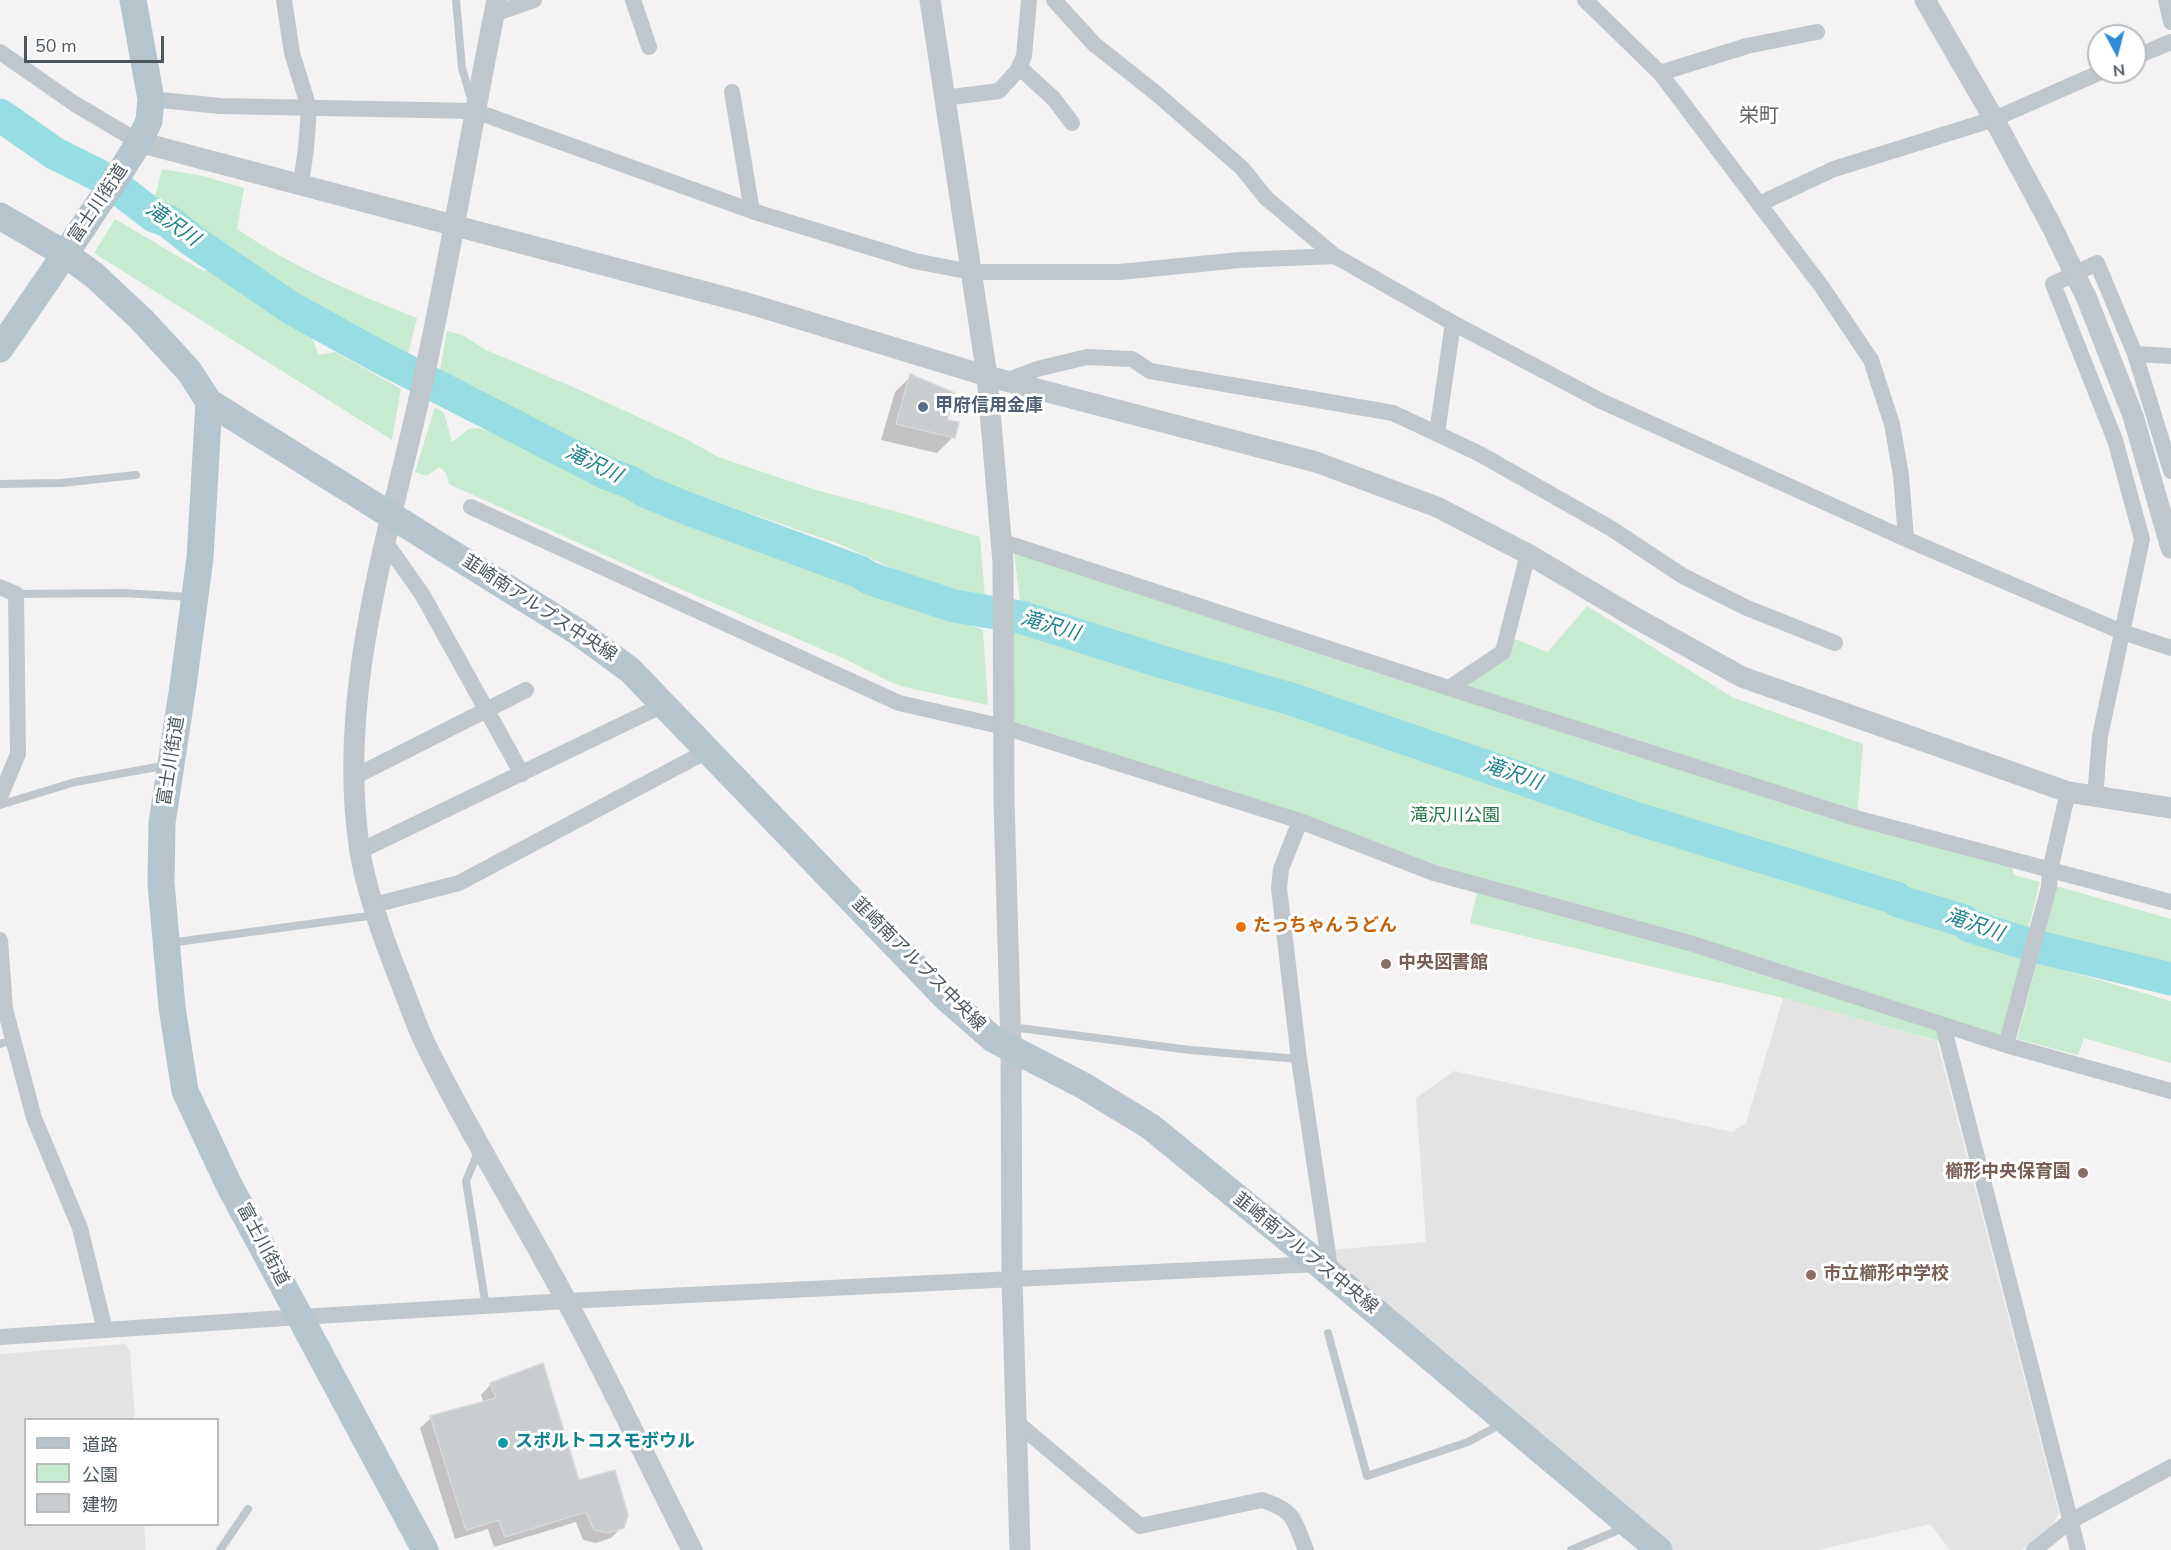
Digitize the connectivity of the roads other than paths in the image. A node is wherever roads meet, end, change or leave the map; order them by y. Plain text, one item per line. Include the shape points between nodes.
1 (133, 0) edge
2 (284, 0) edge
3 (456, 0) edge
4 (534, 0) edge
5 (633, 0) edge
6 (930, 0) edge
7 (1029, 0) edge
8 (1054, 0) edge
9 (1585, 0) edge
10 (1925, 0) edge
11 (2166, 0) edge
12 (496, 7) edge
13 (2171, 22) edge
14 (1817, 32) dead end
15 (2171, 42) edge
16 (649, 47) dead end
17 (0, 52) edge
18 (2147, 52) edge
19 (1019, 67) junction
20 (1660, 73) junction
21 (2087, 78) edge
22 (732, 92) dead end
23 (944, 98) junction
24 (151, 99) junction
25 (309, 108) junction
26 (475, 111) junction
27 (1994, 119) junction
28 (1072, 123) dead end
29 (133, 152) junction
30 (301, 183) junction
31 (1759, 204) junction
32 (752, 211) junction
33 (0, 216) edge
34 (455, 224) junction
35 (71, 245) junction
36 (1335, 256) junction
37 (971, 272) junction
38 (2074, 273) junction
39 (1453, 323) junction
40 (0, 349) edge
41 (2135, 354) junction
42 (2171, 356) edge
43 (997, 379) junction
44 (209, 402) junction
45 (1437, 434) junction
46 (2171, 471) edge
47 (136, 475) dead end
48 (0, 484) edge
49 (471, 507) dead end
50 (391, 514) junction
51 (1906, 539) junction
52 (385, 542) junction
53 (2171, 548) edge
54 (1002, 551) junction
55 (1528, 554) junction
56 (0, 587) edge
57 (16, 594) junction
58 (195, 598) junction
59 (2122, 632) junction
60 (1835, 643) dead end
61 (2171, 648) edge
62 (1449, 688) junction
63 (526, 690) dead end
64 (663, 705) junction
65 (486, 709) junction
66 (1004, 727) junction
67 (707, 751) junction
68 (171, 764) junction
69 (522, 774) junction
70 (354, 777) junction
71 (2068, 792) junction
72 (0, 797) edge
73 (2095, 797) junction
74 (0, 805) edge
75 (2171, 808) edge
76 (1300, 821) junction
77 (360, 851) junction
78 (2050, 870) junction
79 (2171, 902) edge
80 (375, 910) junction
81 (0, 940) edge
82 (167, 943) junction
83 (1943, 1025) junction
84 (1011, 1038) junction
85 (7, 1042) edge
86 (2006, 1045) junction
87 (1299, 1059) junction
88 (2171, 1091) edge
89 (480, 1146) junction
90 (1324, 1269) junction
91 (1012, 1280) junction
92 (567, 1301) junction
93 (486, 1307) junction
94 (300, 1317) junction
95 (105, 1330) junction
96 (1328, 1333) dead end
97 (0, 1337) edge
98 (1507, 1421) junction
99 (1016, 1422) junction
100 (2171, 1467) edge
101 (248, 1509) dead end
102 (2070, 1522) junction
103 (1630, 1525) junction
104 (220, 1550) edge
105 (425, 1550) edge
106 (692, 1550) edge
107 (1020, 1550) edge
108 (1306, 1550) edge
109 (1571, 1550) edge
110 (1659, 1550) edge
111 (2034, 1550) edge
112 (2078, 1550) edge

1 - 24 main road, 富士川街道
2 - 25 street via 292,53
3 - 26 lane via 462,68
4 - 12 street
5 - 16 street
6 - 23 street
7 - 19 street via 1024,56
8 - 36 street via 1094,44 1225,153 1266,198
9 - 20 street
10 - 27 street
11 - 13 street
12 - 26 street
14 - 20 street via 1747,46
15 - 18 street
17 - 29 street via 75,104
19 - 23 street via 999,91
19 - 28 street via 1054,99
20 - 31 street
21 - 27 street
22 - 32 street
23 - 37 street
24 - 25 street via 220,106
24 - 29 main road, 富士川街道 via 149,121
25 - 26 street
25 - 30 street
26 - 32 street
26 - 34 street
27 - 31 street via 1834,169
27 - 38 street
29 - 30 street
29 - 35 main road, 富士川街道
30 - 34 street
31 - 51 street via 1871,360 1892,424
32 - 37 street via 915,261
33 - 35 main road
34 - 43 street via 747,303
34 - 50 street via 406,461
35 - 40 main road
35 - 44 main road, 富士川街道 via 94,275 189,371
36 - 37 street via 1240,260 1120,272
36 - 39 street
37 - 43 street
38 - 41 street via 2097,263
38 - 53 street via 2133,416
38 - 59 street via 2053,284 2115,440 2142,539
39 - 45 street
39 - 51 street via 1601,401
41 - 42 street
41 - 46 street
43 - 45 street via 1087,357 1132,359 1150,371 1393,412
43 - 54 street
43 - 55 street via 1316,462 1437,507
44 - 50 main road, 韮崎南アルプス中央線
44 - 58 main road, 富士川街道
45 - 60 street via 1480,454 1612,530 1683,576 1746,608
47 - 48 lane via 61,483
49 - 66 street via 899,703
50 - 52 street
50 - 64 main road, 韮崎南アルプス中央線 via 578,632 630,670
51 - 59 street
52 - 65 street via 422,594
52 - 70 street via 359,674
54 - 62 street
54 - 66 street
55 - 62 street via 1503,652
55 - 71 street via 1742,677
56 - 57 street
57 - 58 lane via 124,593
57 - 72 street via 18,754
58 - 68 main road, 富士川街道
59 - 61 street
59 - 73 street via 2100,736
62 - 78 street via 1852,817
63 - 65 street
64 - 67 main road, 韮崎南アルプス中央線
64 - 69 street
65 - 69 street
65 - 70 street
66 - 76 street
66 - 84 street
67 - 80 street via 459,883
67 - 84 main road, 韮崎南アルプス中央線 via 945,997 993,1039
68 - 74 lane via 75,782
68 - 82 main road, 富士川街道 via 162,823 161,883
69 - 77 street
70 - 77 street
71 - 73 street
71 - 78 street
73 - 75 street
76 - 83 street via 1434,873 1693,944
76 - 87 street via 1281,869 1279,888
77 - 80 street
78 - 79 street
78 - 86 street via 2049,887
80 - 82 lane
80 - 89 street via 422,1036
81 - 85 street
82 - 94 main road, 富士川街道 via 185,1091
83 - 86 street
83 - 102 street
84 - 87 lane
84 - 90 main road, 韮崎南アルプス中央線 via 1151,1127
84 - 91 street
85 - 95 street via 80,1228
86 - 88 street
87 - 90 street
89 - 92 street
89 - 93 lane via 466,1181
90 - 91 street
90 - 98 main road, 韮崎南アルプス中央線
91 - 92 street
91 - 99 street
92 - 93 street
92 - 106 street
93 - 94 street
94 - 95 street
94 - 105 main road, 富士川街道
95 - 97 street
96 - 98 lane via 1367,1476 1468,1442
98 - 103 main road, 韮崎南アルプス中央線
99 - 107 street
99 - 108 street via 1140,1526 1262,1500 1292,1516
100 - 102 street
101 - 104 lane
102 - 111 street
102 - 112 street
103 - 109 lane
103 - 110 main road, 韮崎南アルプス中央線

